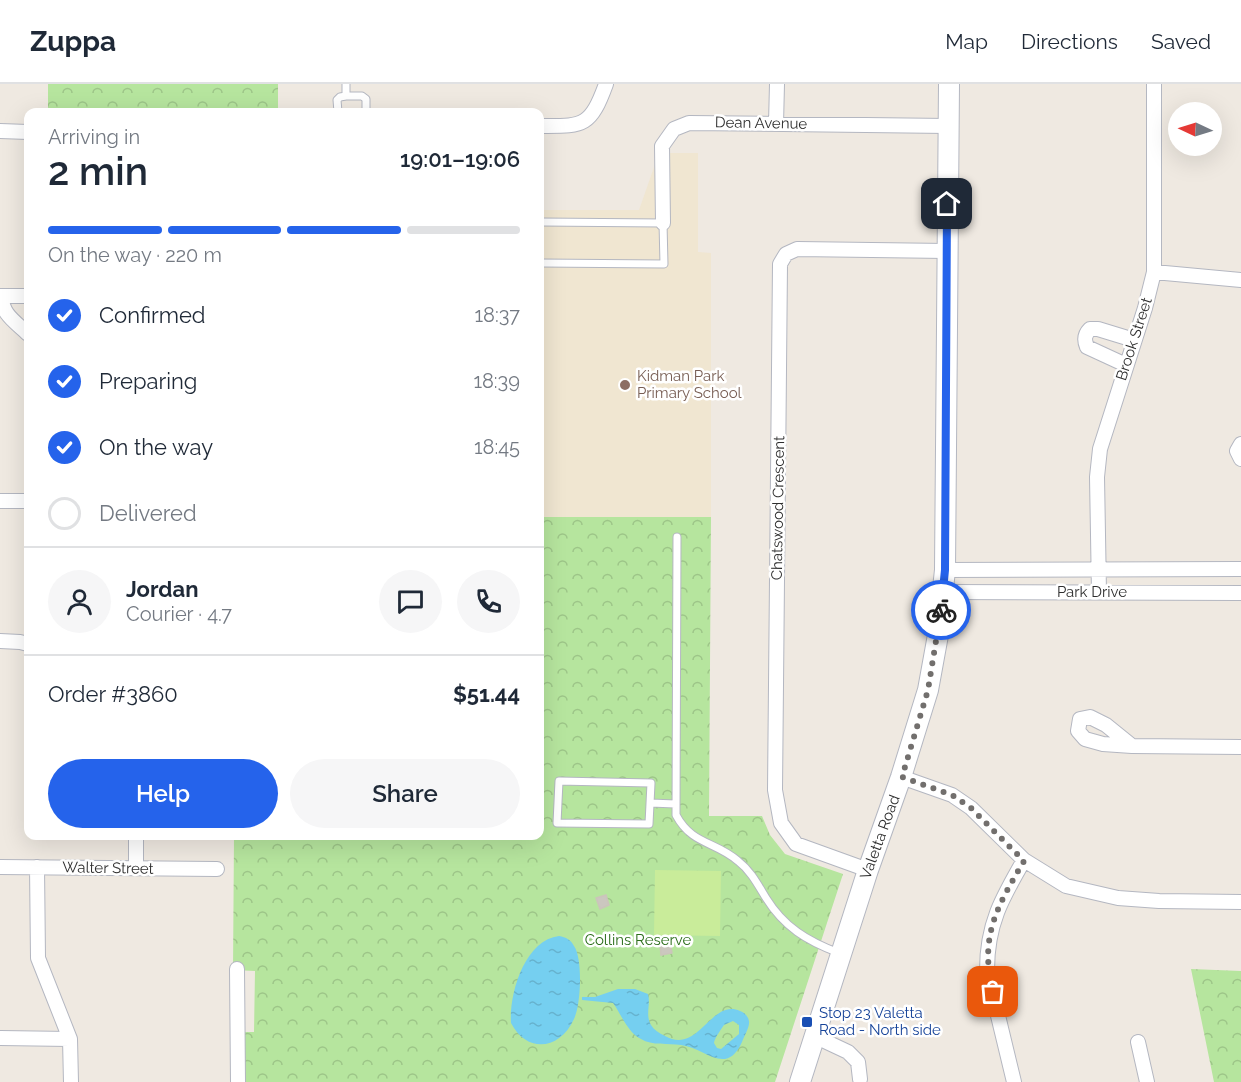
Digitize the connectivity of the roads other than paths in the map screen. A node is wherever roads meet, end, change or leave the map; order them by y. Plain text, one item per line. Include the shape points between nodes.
1 (346, 84) edge
2 (606, 84) edge
3 (777, 84) edge
4 (949, 84) edge
5 (1154, 84) edge
6 (346, 96) junction
7 (338, 108) edge
8 (366, 108) edge
9 (776, 124) junction
10 (544, 126) edge
11 (948, 126) junction
12 (0, 131) edge
13 (24, 132) edge
14 (544, 222) edge
15 (663, 224) junction
16 (947, 251) junction
17 (544, 263) edge
18 (1154, 272) junction
19 (1241, 280) edge
20 (1, 296) edge
21 (24, 296) edge
22 (24, 330) edge
23 (1134, 340) junction
24 (1126, 365) junction
25 (1241, 444) edge
26 (1241, 459) edge
27 (0, 501) edge
28 (24, 501) edge
29 (677, 537) dead end
30 (1241, 569) edge
31 (945, 570) junction
32 (1098, 570) junction
33 (942, 592) junction
34 (1099, 592) junction
35 (1241, 593) edge
36 (0, 641) edge
37 (24, 643) edge
38 (1132, 746) dead end
39 (1241, 747) edge
40 (902, 777) junction
41 (651, 803) junction
42 (675, 804) junction
43 (136, 840) edge
44 (1024, 861) junction
45 (0, 867) edge
46 (37, 867) junction
47 (136, 868) junction
48 (217, 869) dead end
49 (867, 870) junction
50 (1241, 902) edge
51 (841, 954) junction
52 (237, 969) dead end
53 (814, 1036) junction
54 (0, 1038) edge
55 (70, 1039) junction
56 (1138, 1042) dead end
57 (860, 1079) dead end
58 (71, 1082) edge
59 (238, 1082) edge
60 (800, 1082) edge
61 (1014, 1082) edge
62 (1147, 1082) edge

1 - 6 lane
2 - 10 street via 584,123
3 - 9 street
4 - 11 street, Valetta Road
5 - 18 street, Brook Street
6 - 7 lane via 338,100
6 - 8 lane via 363,96
9 - 11 street, Dean Avenue
9 - 15 street, Dean Avenue via 689,123 674,129 662,146
11 - 16 street, Valetta Road
12 - 13 street
14 - 15 lane
15 - 17 lane via 664,264
16 - 31 street, Valetta Road
16 - 49 street, Chatswood Crescent via 797,249 786,254 780,264 775,790 781,823 796,844
18 - 19 street
18 - 23 street, Brook Street
20 - 21 street
20 - 22 street via 6,313
23 - 24 street, Brook Street
23 - 24 street via 1098,329 1086,333 1087,347
24 - 32 street, Brook Street via 1100,449
25 - 26 street via 1237,451
27 - 28 street
29 - 42 lane
30 - 32 street, Park Drive
31 - 32 street, Park Drive
31 - 33 street, Valetta Road
32 - 34 street, Brook Street
33 - 34 street, Park Drive
33 - 40 street, Valetta Road via 928,690
34 - 35 street, Park Drive
36 - 37 street
38 - 39 street
40 - 44 street via 952,795 971,808
40 - 49 street, Valetta Road
41 - 41 lane via 649,824 557,823 559,781 651,783
41 - 42 lane
42 - 51 lane via 683,829 740,862 790,927 806,939
43 - 47 street
44 - 50 street via 1066,886 1118,898
44 - 61 street via 1001,901 987,950 987,970
45 - 46 street, Walter Street
46 - 47 street, Walter Street
46 - 55 street via 38,958
47 - 48 street, Walter Street
49 - 51 street, Valetta Road
51 - 53 street, Valetta Road
52 - 59 street
53 - 57 street via 848,1052 858,1062
53 - 60 street, Valetta Road
54 - 55 street
55 - 58 street
56 - 62 street

